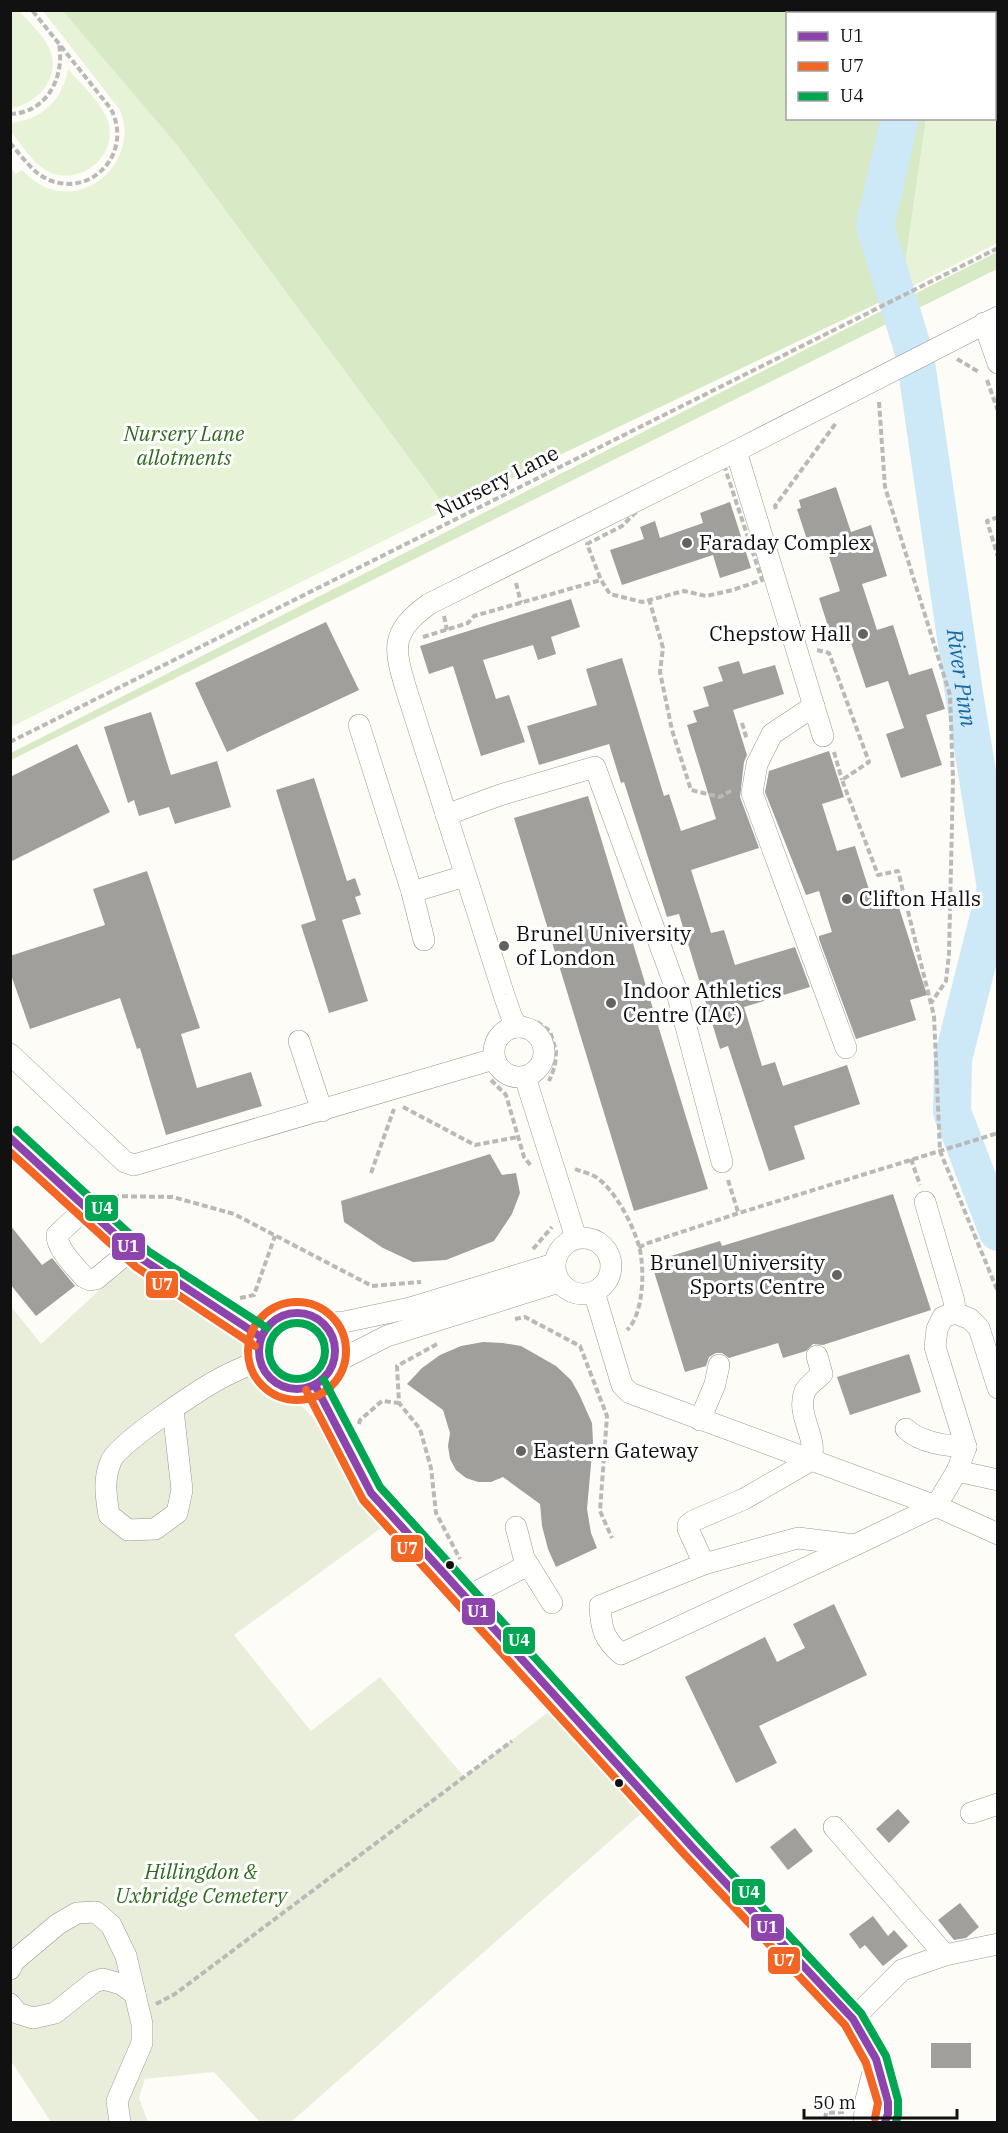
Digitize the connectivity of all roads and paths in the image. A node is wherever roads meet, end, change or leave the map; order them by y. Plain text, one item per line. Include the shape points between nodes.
1 (32, 10) edge
2 (59, 43) junction
3 (10, 114) edge
4 (10, 143) edge
5 (998, 248) edge
6 (991, 320) edge
7 (947, 352) junction
8 (992, 370) edge
9 (884, 394) dead end
10 (879, 402) junction
11 (869, 407) dead end
12 (837, 422) dead end
13 (736, 451) junction
14 (778, 517) dead end
15 (998, 517) edge
16 (998, 557) edge
17 (601, 580) junction
18 (515, 582) dead end
19 (649, 599) junction
20 (521, 603) junction
21 (417, 639) dead end
22 (814, 650) dead end
23 (814, 706) junction
24 (742, 723) dead end
25 (358, 725) dead end
26 (10, 742) edge
27 (828, 742) joint
28 (749, 746) dead end
29 (842, 780) junction
30 (738, 787) dead end
31 (446, 815) junction
32 (465, 876) junction
33 (412, 892) junction
34 (424, 940) dead end
35 (931, 1003) junction
36 (517, 1026) junction
37 (299, 1041) dead end
38 (846, 1047) dead end
39 (10, 1054) edge
40 (490, 1067) junction
41 (525, 1077) junction
42 (552, 1091) dead end
43 (408, 1100) dead end
44 (396, 1103) junction
45 (386, 1107) dead end
46 (322, 1111) junction
47 (997, 1133) edge
48 (10, 1137) edge
49 (518, 1137) junction
50 (940, 1151) junction
51 (722, 1162) dead end
52 (571, 1167) dead end
53 (535, 1171) dead end
54 (371, 1173) dead end
55 (729, 1185) dead end
56 (90, 1202) junction
57 (926, 1202) dead end
58 (739, 1213) junction
59 (555, 1223) dead end
60 (275, 1236) junction
61 (576, 1238) junction
62 (639, 1248) junction
63 (132, 1249) junction
64 (528, 1255) dead end
65 (557, 1273) junction
66 (426, 1281) dead end
67 (594, 1292) junction
68 (998, 1292) edge
69 (233, 1299) dead end
70 (955, 1313) junction
71 (322, 1322) junction
72 (504, 1322) dead end
73 (625, 1331) dead end
74 (261, 1337) junction
75 (443, 1340) dead end
76 (817, 1356) dead end
77 (259, 1360) junction
78 (334, 1363) junction
79 (719, 1365) dead end
80 (315, 1385) junction
81 (998, 1388) edge
82 (399, 1403) junction
83 (173, 1410) junction
84 (700, 1420) junction
85 (358, 1428) dead end
86 (906, 1429) dead end
87 (966, 1447) junction
88 (810, 1461) junction
89 (957, 1471) junction
90 (998, 1480) edge
91 (936, 1506) junction
92 (516, 1527) dead end
93 (998, 1534) edge
94 (612, 1538) dead end
95 (855, 1545) junction
96 (462, 1562) dead end
97 (704, 1564) junction
98 (528, 1565) junction
99 (467, 1599) junction
100 (552, 1603) dead end
101 (512, 1741) dead end
102 (998, 1804) edge
103 (971, 1813) dead end
104 (834, 1827) dead end
105 (998, 1944) edge
106 (945, 1955) junction
107 (12, 1964) edge
108 (137, 2001) junction
109 (10, 2004) edge
110 (853, 2019) junction
111 (876, 2059) junction
112 (849, 2104) dead end
113 (825, 2119) dead end
114 (120, 2122) edge
115 (864, 2122) edge
116 (885, 2122) edge

1 - 2 path
2 - 3 path via 60,65 50,94 32,109
2 - 4 path via 114,116 118,133 116,153 97,174 74,183 58,183 44,178
5 - 26 path, Nursery Lane
6 - 7 street
6 - 8 street
7 - 8 path
7 - 13 street via 891,371
9 - 10 path
10 - 11 path
10 - 35 path via 885,487 950,694 950,954 946,981
12 - 14 path via 775,506
13 - 23 street
13 - 31 street via 429,604 409,620 400,635 396,656
15 - 16 path via 987,521
17 - 19 path via 609,594 642,602
17 - 19 path via 587,544 622,526 643,505 724,465 762,580 706,596 684,591
17 - 20 path
18 - 20 path
19 - 30 path via 663,648 660,672 672,730 691,790 720,797
20 - 21 path via 474,616 468,623
22 - 29 path via 829,653 869,762
23 - 27 street
23 - 38 street via 772,734 757,764 752,793
24 - 28 path
25 - 33 street
27 - 29 path
29 - 35 path via 878,875 898,871
31 - 32 street
31 - 51 street via 595,767 676,989
32 - 33 street
32 - 36 street via 476,910 481,952
33 - 34 street
35 - 50 path
36 - 40 street via 497,1038
36 - 41 street via 533,1031 544,1050 541,1064
36 - 42 path via 550,1032 556,1051 549,1080
37 - 46 street
39 - 46 street via 130,1165
40 - 41 street via 498,1067 509,1076
40 - 46 street
40 - 49 path via 506,1095
41 - 61 street
43 - 44 path
44 - 45 path
44 - 49 path via 475,1145
44 - 54 path
47 - 50 path
48 - 56 street via 33,1160
49 - 53 path via 524,1157
50 - 58 path
50 - 68 path
52 - 62 path via 598,1178 623,1208
55 - 58 path
56 - 60 path via 173,1197 234,1214
56 - 63 street
56 - 63 street via 57,1235 61,1248 84,1277 96,1279
57 - 70 street
58 - 62 path
59 - 64 path
60 - 66 path via 372,1286
60 - 69 path via 254,1295
61 - 65 street via 561,1247
61 - 67 street via 585,1237 603,1245 610,1258 608,1279
62 - 73 path via 642,1294 633,1324
63 - 74 street
65 - 67 street via 566,1290 576,1294
65 - 71 street via 344,1322
65 - 78 street via 387,1336
67 - 84 street via 622,1384 630,1393
70 - 81 street via 979,1328
70 - 87 street via 943,1317 935,1347
71 - 74 street via 300,1312 288,1314 267,1326
71 - 78 street via 334,1341
72 - 94 path via 525,1317 580,1346 607,1416 600,1511
74 - 77 street
75 - 82 path via 397,1366
76 - 88 street via 822,1374 806,1389 801,1408 814,1452
77 - 80 street via 271,1380 281,1386 304,1389
77 - 83 street via 220,1378
78 - 80 street via 327,1376
79 - 84 street
80 - 99 street via 371,1493
82 - 85 path via 381,1401 360,1420
82 - 96 path via 420,1429 431,1467 436,1513
83 - 83 street via 121,1446 111,1459 105,1482 109,1515 128,1530 155,1529 177,1513 182,1490
84 - 88 street
86 - 87 street via 914,1436
87 - 89 street
88 - 91 street
88 - 97 street via 688,1525
89 - 90 street
89 - 91 street
91 - 93 street
91 - 95 street
92 - 98 street
95 - 97 street via 798,1538
95 - 97 street via 621,1654 607,1642 600,1606
98 - 99 street
98 - 100 street
99 - 110 street
101 - 108 path via 175,1994 159,2002
102 - 103 street
104 - 106 street
105 - 106 street
106 - 110 street via 902,1970
107 - 108 street via 58,1924 77,1913 96,1912 111,1925 126,1956
108 - 109 street via 121,1984 103,1979 55,2013 33,2018 17,2013
108 - 114 street via 142,2043 117,2101
110 - 111 street
111 - 115 street
111 - 116 street via 888,2102
112 - 113 path via 844,2112 826,2113

